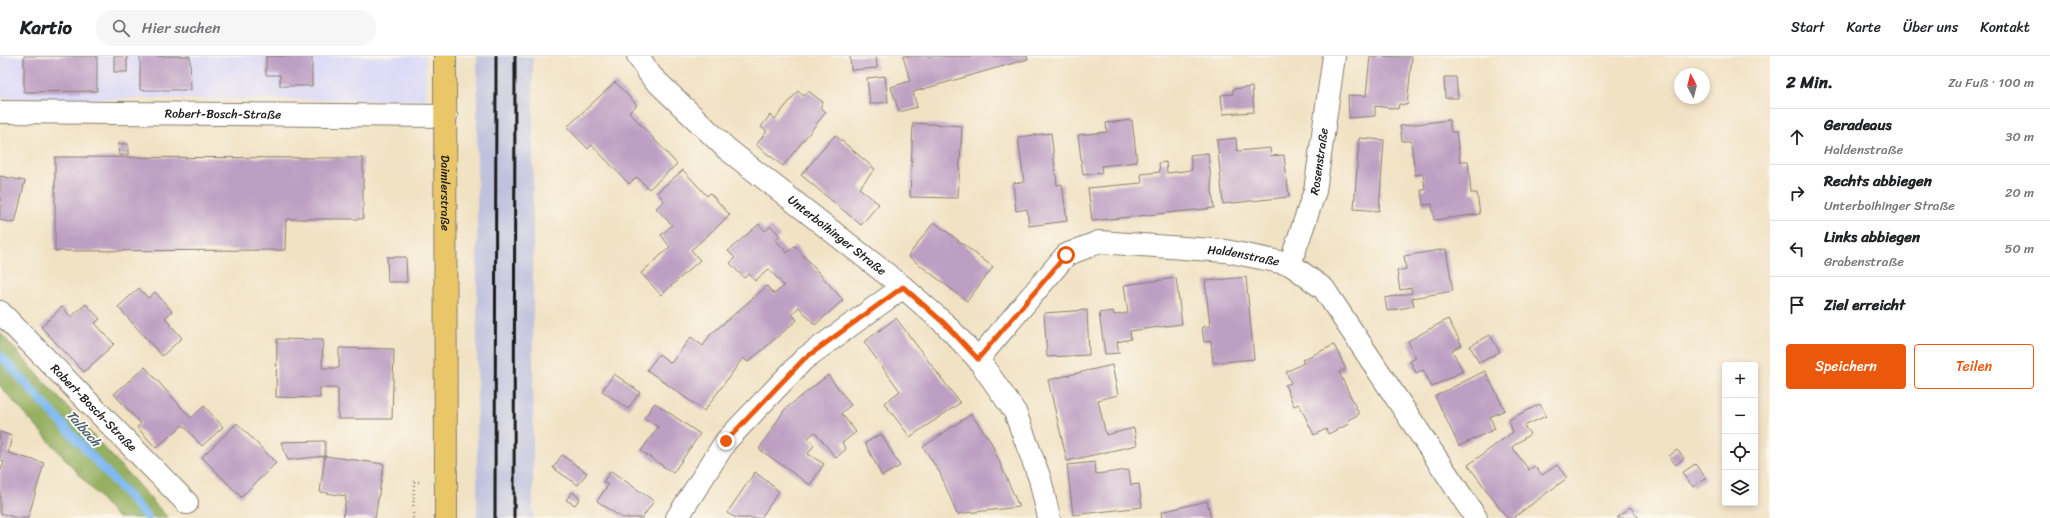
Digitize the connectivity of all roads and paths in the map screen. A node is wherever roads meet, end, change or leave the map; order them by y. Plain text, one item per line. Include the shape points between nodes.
1 (445, 56) edge
2 (638, 56) edge
3 (1334, 56) edge
4 (0, 112) edge
5 (446, 116) junction
6 (1290, 264) junction
7 (903, 287) junction
8 (0, 312) edge
9 (978, 359) junction
10 (414, 482) dead end
11 (187, 503) dead end
12 (413, 518) edge
13 (446, 518) edge
14 (677, 518) edge
15 (1049, 518) edge
16 (1476, 518) edge

1 - 5 main road, Daimlerstraße
2 - 7 street, Unterboihinger Straße via 651,76 727,149
3 - 6 street, Rosenstraße via 1315,191
4 - 5 street, Robert-Bosch-Straße
5 - 13 main road, Daimlerstraße
6 - 9 street, Haldenstraße via 1226,251 1099,242 1066,255
6 - 16 street, Haldenstraße via 1324,289
7 - 9 street, Unterboihinger Straße via 945,324
7 - 14 street via 804,359 726,441
8 - 11 street, Robert-Bosch-Straße
9 - 15 street, Unterboihinger Straße via 1015,412 1040,479
10 - 12 path

